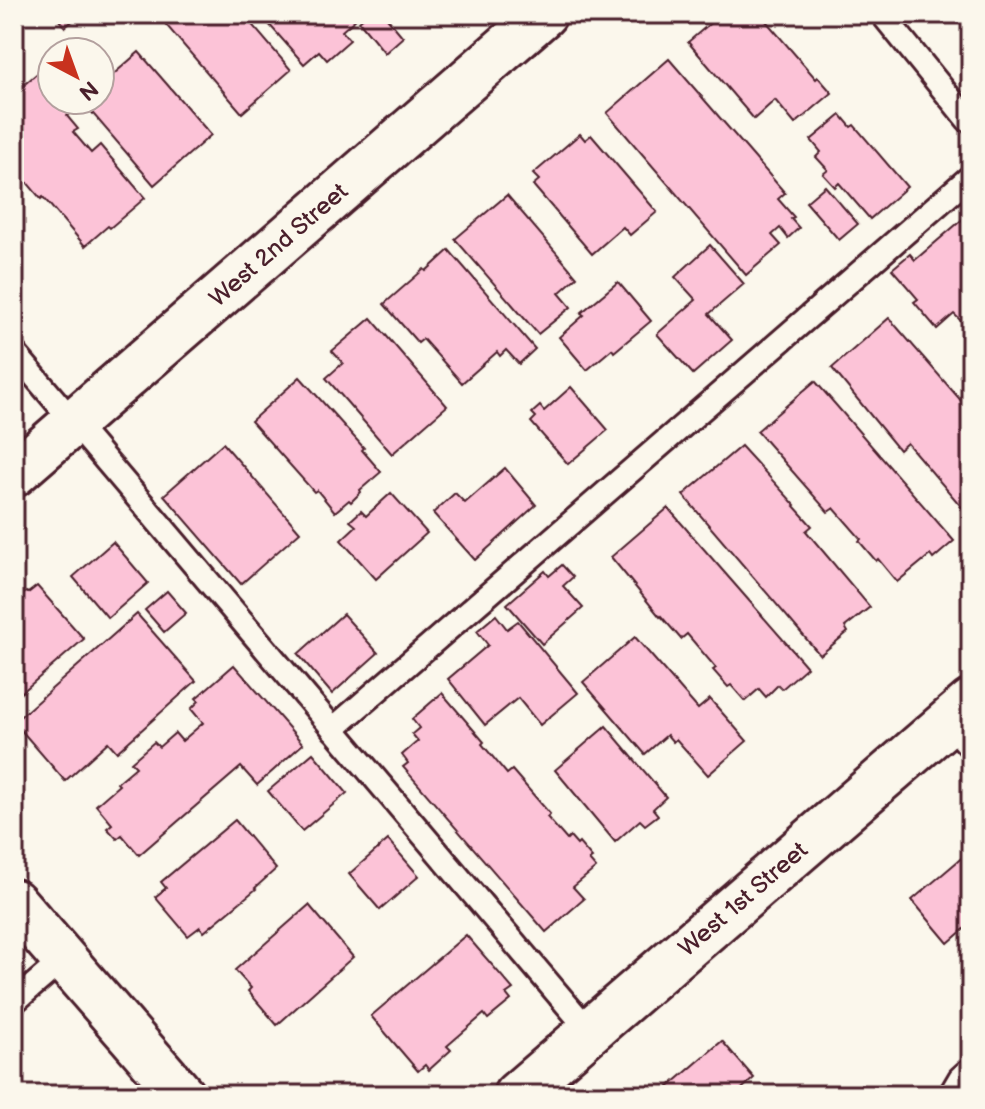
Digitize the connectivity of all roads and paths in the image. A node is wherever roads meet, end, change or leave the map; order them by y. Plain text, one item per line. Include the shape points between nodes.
1 (544, 14) edge
2 (882, 14) edge
3 (968, 120) dead end
4 (971, 176) edge
5 (14, 352) edge
6 (74, 423) junction
7 (14, 474) edge
8 (963, 724) edge
9 (333, 729) junction
10 (14, 902) edge
11 (64, 959) junction
12 (14, 1002) edge
13 (590, 1032) junction
14 (971, 1068) edge
15 (182, 1095) edge
16 (516, 1095) edge
17 (950, 1095) edge

1 - 6 street, West 2nd Street
2 - 3 lane
4 - 9 lane
5 - 6 lane
6 - 7 street, West 2nd Street
6 - 9 lane
8 - 13 street, West 1st Street
9 - 13 lane
10 - 11 street
11 - 12 lane
11 - 15 street
13 - 16 street, West 1st Street
14 - 17 lane

